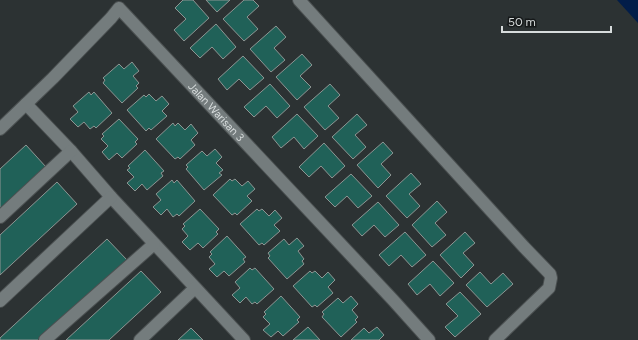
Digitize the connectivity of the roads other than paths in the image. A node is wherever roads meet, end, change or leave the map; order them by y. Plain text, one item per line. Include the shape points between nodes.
1 (299, 0) edge
2 (122, 3) edge
3 (26, 104) junction
4 (0, 129) edge
5 (71, 151) junction
6 (111, 197) junction
7 (0, 217) edge
8 (154, 244) junction
9 (195, 288) junction
10 (0, 301) edge
11 (239, 338) edge
12 (46, 340) edge
13 (140, 340) edge
14 (429, 340) edge
15 (495, 340) edge

1 - 15 street via 550,274 550,288
2 - 3 street, Jalan Warisan 3
2 - 14 street, Jalan Warisan 3
3 - 4 street, Jalan Warisan 3
3 - 5 street
5 - 6 street
5 - 7 street
6 - 8 street
6 - 10 street
8 - 9 street
8 - 12 street
9 - 11 street
9 - 13 street

